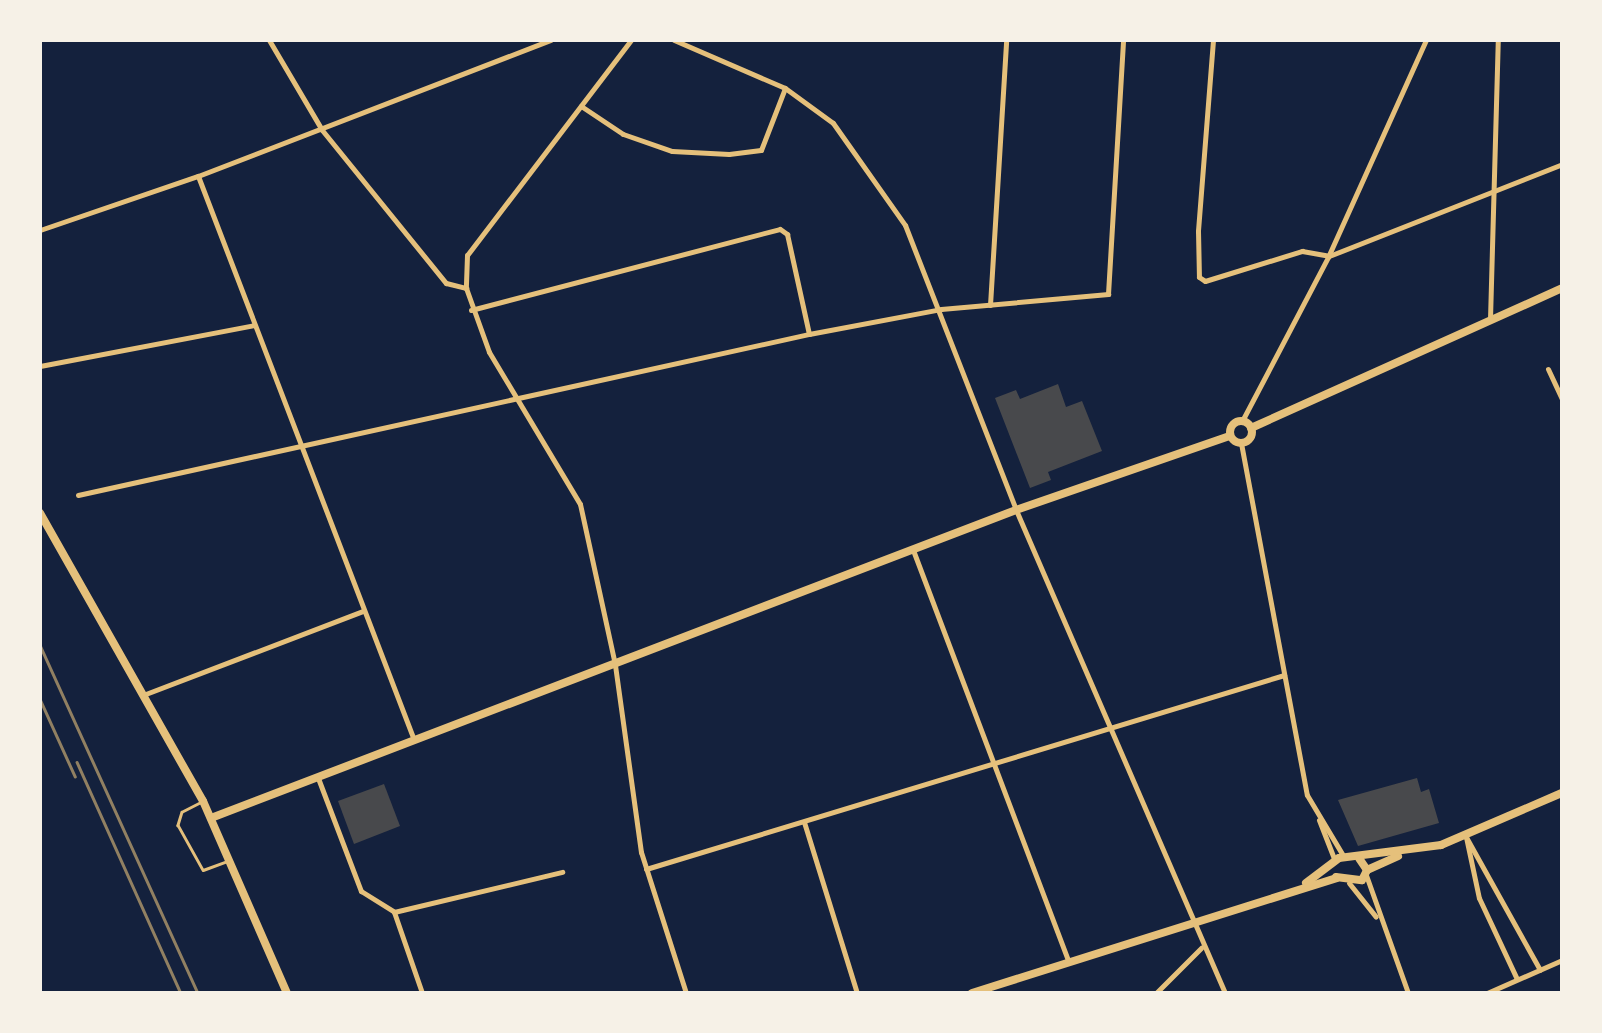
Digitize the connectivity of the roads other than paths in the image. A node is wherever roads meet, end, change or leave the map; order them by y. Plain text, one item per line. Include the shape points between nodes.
1 (269, 40) edge
2 (551, 40) edge
3 (631, 40) edge
4 (674, 40) edge
5 (1006, 40) edge
6 (1123, 40) edge
7 (1212, 40) edge
8 (1426, 40) edge
9 (1498, 40) edge
10 (786, 88) junction
11 (580, 106) junction
12 (322, 130) junction
13 (1562, 164) edge
14 (198, 176) junction
15 (1495, 189) junction
16 (40, 230) edge
17 (1328, 256) junction
18 (466, 288) junction
19 (1562, 288) edge
20 (990, 305) junction
21 (471, 310) junction
22 (941, 310) junction
23 (1490, 322) junction
24 (254, 325) junction
25 (810, 334) junction
26 (40, 366) edge
27 (1548, 369) dead end
28 (1562, 399) edge
29 (522, 400) junction
30 (1245, 417) junction
31 (1254, 427) junction
32 (1230, 436) junction
33 (1241, 444) junction
34 (298, 446) junction
35 (78, 495) dead end
36 (1016, 510) junction
37 (40, 513) edge
38 (912, 550) junction
39 (363, 611) junction
40 (614, 665) junction
41 (1284, 675) junction
42 (144, 695) junction
43 (1110, 724) junction
44 (414, 740) junction
45 (993, 762) junction
46 (318, 778) junction
47 (1562, 792) edge
48 (203, 801) junction
49 (211, 818) junction
50 (804, 822) junction
51 (1466, 837) junction
52 (1406, 852) junction
53 (1359, 858) junction
54 (229, 860) junction
55 (1337, 862) junction
56 (646, 870) junction
57 (562, 872) dead end
58 (1366, 873) junction
59 (1336, 878) junction
60 (1349, 883) junction
61 (1298, 888) junction
62 (394, 912) junction
63 (1191, 921) junction
64 (1380, 924) junction
65 (1201, 948) junction
66 (1562, 960) edge
67 (1068, 961) junction
68 (1540, 970) junction
69 (1517, 979) junction
70 (287, 993) edge
71 (422, 993) edge
72 (686, 993) edge
73 (857, 993) edge
74 (972, 993) edge
75 (1156, 993) edge
76 (1224, 993) edge
77 (1408, 993) edge
78 (1487, 993) edge

1 - 12 street
2 - 12 street
3 - 11 street
4 - 10 street
5 - 20 street
6 - 20 street via 1108,294
7 - 17 street via 1199,277 1302,251
8 - 17 street
9 - 15 street
10 - 11 street via 761,150 729,154 672,151 623,134
10 - 22 street via 833,123 862,160 905,225
11 - 18 street via 467,254
12 - 14 street
12 - 18 street via 446,283
13 - 15 street
14 - 16 street
14 - 24 street
15 - 17 street
15 - 23 street
17 - 30 street
18 - 21 street
19 - 23 street
20 - 22 street
21 - 25 street via 780,229 787,234
21 - 29 street
22 - 25 street
22 - 36 street
23 - 31 street
24 - 26 street
24 - 34 street
25 - 29 street
27 - 28 street
29 - 34 street
29 - 40 street via 580,504
30 - 31 street
30 - 32 street via 1232,425
31 - 33 street
32 - 33 street
32 - 36 street
33 - 41 street
34 - 35 street
34 - 39 street
36 - 38 street
36 - 43 street
37 - 42 street
38 - 40 street
38 - 45 street
39 - 42 street
39 - 44 street
40 - 44 street
40 - 56 street
41 - 43 street
41 - 55 street via 1312,803
42 - 48 street
43 - 45 street
43 - 63 street
44 - 46 street
45 - 50 street
45 - 67 street
46 - 49 street
46 - 62 street via 362,891
47 - 51 street
48 - 49 street
48 - 54 lane via 178,817 184,837 203,870
49 - 54 street
50 - 56 street
50 - 73 street
51 - 52 street
51 - 68 street
51 - 69 street via 1478,898
52 - 53 street
52 - 58 street
53 - 55 street
53 - 58 street
54 - 70 street
55 - 59 street
55 - 61 street
56 - 72 street
57 - 62 street
58 - 60 street
58 - 64 street
59 - 60 street
59 - 61 street
60 - 64 street
61 - 63 street
62 - 71 street
63 - 65 street
63 - 67 street
64 - 77 street
65 - 75 street
65 - 76 street
66 - 68 street
67 - 74 street
68 - 69 street
69 - 78 street

